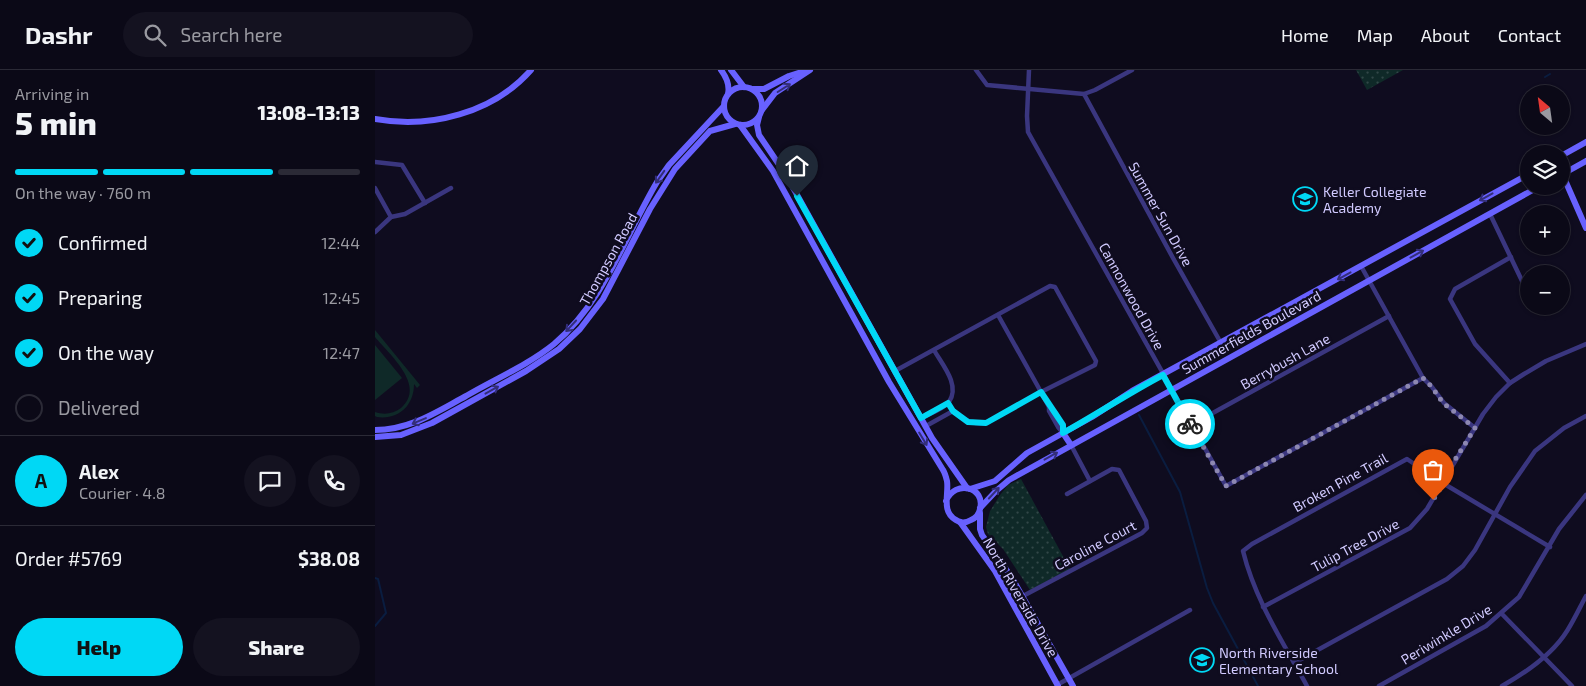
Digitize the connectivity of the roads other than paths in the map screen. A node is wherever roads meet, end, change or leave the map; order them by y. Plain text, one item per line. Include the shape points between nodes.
1 (531, 70) edge
2 (721, 70) edge
3 (731, 70) edge
4 (809, 70) edge
5 (976, 70) edge
6 (1029, 70) edge
7 (1116, 70) edge
8 (1132, 70) edge
9 (1120, 77) junction
10 (744, 87) junction
11 (753, 89) junction
12 (1028, 90) junction
13 (1084, 94) junction
14 (728, 95) junction
15 (724, 106) junction
16 (762, 110) junction
17 (759, 117) junction
18 (375, 119) edge
19 (738, 124) junction
20 (1586, 142) edge
21 (1570, 151) edge
22 (1586, 161) edge
23 (375, 162) edge
24 (669, 164) junction
25 (675, 169) junction
26 (1570, 169) edge
27 (1520, 179) edge
28 (375, 188) edge
29 (451, 188) dead end
30 (1570, 191) edge
31 (1524, 195) edge
32 (425, 202) junction
33 (1490, 214) junction
34 (391, 218) junction
35 (1586, 228) edge
36 (375, 232) edge
37 (1511, 257) junction
38 (837, 266) junction
39 (1361, 266) junction
40 (828, 271) junction
41 (841, 274) junction
42 (1520, 276) edge
43 (832, 278) junction
44 (1369, 280) junction
45 (601, 288) junction
46 (607, 292) junction
47 (998, 315) junction
48 (1389, 316) junction
49 (1221, 344) junction
50 (1586, 344) edge
51 (934, 350) junction
52 (531, 359) junction
53 (535, 366) junction
54 (895, 371) junction
55 (1163, 375) junction
56 (1423, 378) junction
57 (1510, 383) junction
58 (1171, 390) junction
59 (1041, 392) junction
60 (948, 403) junction
61 (446, 407) junction
62 (953, 411) junction
63 (450, 413) junction
64 (1586, 416) edge
65 (921, 418) junction
66 (1191, 425) junction
67 (926, 426) junction
68 (1475, 428) junction
69 (375, 430) edge
70 (1063, 433) junction
71 (375, 437) edge
72 (1071, 445) junction
73 (1090, 481) junction
74 (1441, 482) junction
75 (968, 488) junction
76 (1067, 494) dead end
77 (1586, 495) edge
78 (947, 501) junction
79 (980, 509) junction
80 (1495, 515) junction
81 (960, 522) junction
82 (1550, 547) junction
83 (1023, 596) junction
84 (1586, 596) edge
85 (1263, 607) junction
86 (1190, 610) dead end
87 (1502, 614) junction
88 (1544, 658) junction
89 (1294, 663) junction
90 (1068, 678) junction
91 (1057, 685) edge
92 (1073, 686) edge
93 (1307, 686) edge
94 (1379, 686) edge
95 (1502, 686) edge
96 (1572, 686) edge

1 - 18 street via 495,98 463,113 415,122
2 - 14 street via 728,84
3 - 10 street
4 - 11 street via 764,89
16 -> 4 street via 775,93
5 - 12 street via 987,85
6 - 12 street, Cannonwood Drive
7 - 9 street
8 - 9 street
9 - 13 street
10 - 11 street
10 - 14 street
11 - 16 street via 761,98
12 - 13 street
12 - 55 street, Cannonwood Drive via 1028,132
13 - 49 street, Summer Sun Drive
14 - 15 street
15 - 19 street, North Riverside Drive via 729,118
15 - 24 street, Thompson Road
16 - 17 street
17 - 19 street via 751,124
17 - 38 street, North Riverside Drive via 759,135 781,167
19 - 25 street, Thompson Road via 710,131
19 - 40 street, North Riverside Drive via 773,171
20 - 21 street
22 - 26 street
23 - 32 street via 402,165
24 - 25 street
24 -> 45 street, Thompson Road via 643,205
25 - 46 street, Thompson Road via 650,209
27 -> 39 street, Summerfields Boulevard
28 - 34 street
29 - 32 street
30 - 35 street
31 - 33 street, Summerfields Boulevard
32 - 34 street
33 - 37 street
44 -> 33 street, Summerfields Boulevard
34 - 36 street
37 - 42 street
37 - 57 street via 1455,289 1449,299 1475,344
38 - 40 street
38 - 41 street, North Riverside Drive
39 - 44 street
39 -> 49 street, Summerfields Boulevard
40 - 43 street, North Riverside Drive
41 - 43 street
41 - 54 street, North Riverside Drive
43 -> 78 street, North Riverside Drive via 943,470
44 - 48 street
44 - 58 street, Summerfields Boulevard
45 - 46 street
45 -> 52 street, Thompson Road via 574,324
46 - 53 street, Thompson Road via 580,329
47 - 51 street
47 - 59 street
47 - 59 street via 1050,286 1055,287 1062,298 1094,356 1095,365
48 - 56 street
48 - 66 street, Berrybush Lane
49 - 55 street, Summerfields Boulevard
50 - 57 street, Tulip Tree Drive via 1546,361
51 - 54 street
51 - 60 street via 953,387
52 - 53 street
52 - 61 street, Thompson Road
63 -> 53 street, Thompson Road
54 - 65 street, North Riverside Drive
55 - 58 street, Cannonwood Drive
55 - 70 street, Summerfields Boulevard
56 - 66 street, Cannonwood Drive via 1226,486
56 - 68 street via 1443,403
57 - 68 street, Tulip Tree Drive
58 - 66 street, Cannonwood Drive
58 - 72 street, Summerfields Boulevard
59 - 62 street via 986,423 968,422
59 - 70 street via 1063,425
60 - 62 street
60 - 65 street
61 - 63 street
61 -> 69 street, Thompson Road via 399,428
62 - 67 street
63 - 71 street, Thompson Road via 413,432
64 - 80 street via 1564,428 1535,451
65 - 67 street, North Riverside Drive
67 - 75 street, North Riverside Drive
68 - 74 street, Tulip Tree Drive
70 - 72 street
70 - 75 street, Summerfields Boulevard via 1027,453 995,481
72 - 73 street
79 -> 72 street, Summerfields Boulevard via 1009,480
73 - 76 street, Caroline Court
73 - 83 street, Caroline Court via 1112,469 1119,470 1148,525 1146,531
74 - 80 street, Broken Pine Trail
74 - 85 street, Tulip Tree Drive via 1427,509 1410,528
74 - 85 street, Broken Pine Trail via 1407,459 1243,551
75 - 78 street via 956,489
75 - 79 street, North Riverside Drive via 980,499
77 - 82 street, Periwinkle Drive via 1562,525
78 - 81 street, North Riverside Drive via 946,507 951,516
79 - 81 street via 970,521
79 - 83 street, North Riverside Drive via 982,535
80 - 82 street, Broken Pine Trail
80 - 89 street via 1475,550 1447,579
81 - 91 street, North Riverside Drive via 995,571
82 - 87 street, Periwinkle Drive via 1519,597
83 - 90 street, North Riverside Drive
84 - 88 street via 1567,631
85 - 89 street
86 - 90 street
87 - 88 street
87 - 94 street, Periwinkle Drive
88 - 95 street
88 - 96 street
89 - 93 street
90 - 91 street
90 - 92 street, North Riverside Drive

